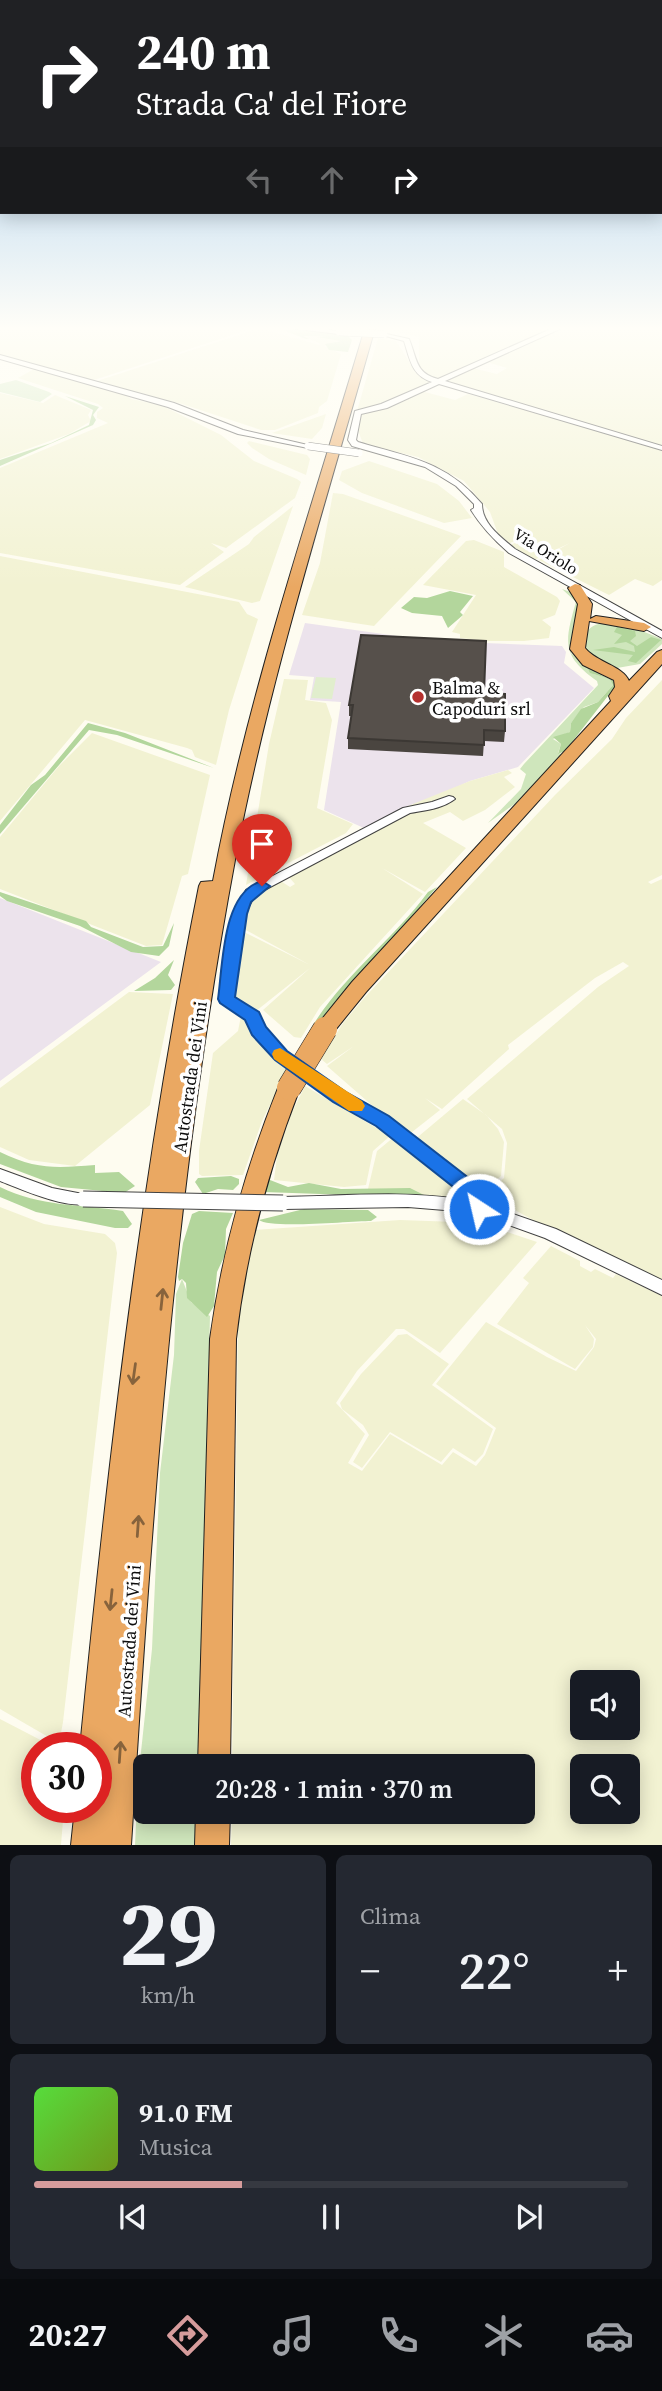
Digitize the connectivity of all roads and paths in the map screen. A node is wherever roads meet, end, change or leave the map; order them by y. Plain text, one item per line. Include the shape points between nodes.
1 (193, 414) edge
2 (336, 414) edge
3 (352, 414) edge
4 (359, 414) edge
5 (546, 414) edge
6 (662, 448) edge
7 (359, 453) joint
8 (478, 516) junction
9 (582, 592) junction
10 (610, 608) junction
11 (589, 618) junction
12 (644, 627) junction
13 (662, 627) edge
14 (662, 635) edge
15 (662, 654) edge
16 (602, 668) junction
17 (619, 702) junction
18 (449, 799) dead end
19 (0, 1175) edge
20 (479, 1209) junction
21 (662, 1288) edge
22 (98, 1732) edge
23 (214, 1754) edge
24 (90, 1823) edge
25 (213, 1824) edge
26 (88, 1845) edge
27 (114, 1845) edge
28 (212, 1845) edge

1 - 7 street, Via Oriolo, bridge via 241,432
2 -> 22 highway, Autostrada dei Vini via 228,787 174,1067 130,1401
27 -> 3 highway, Autostrada dei Vini via 140,1497 198,1015 226,859 258,722
4 - 8 street via 353,442 446,474 478,504
5 - 6 street
7 - 8 street, Via Oriolo via 400,461 435,475 463,495
8 - 9 street, Via Oriolo via 512,551
9 - 10 street, Via Oriolo
9 - 11 highway
9 - 13 street
10 - 11 highway
10 - 12 street, Via Oriolo
11 - 12 highway
11 - 16 highway via 576,647 581,656
12 - 14 street, Via Oriolo
15 - 16 highway via 637,668
15 - 17 highway
16 - 17 highway via 623,682
17 - 23 highway, bridge via 325,1029 289,1088 265,1145 229,1281 223,1339
18 - 20 street via 407,810 250,893 239,914 226,999 253,1016 258,1030 281,1055 382,1121 464,1184
19 - 20 street, bridge via 51,1194 83,1199 423,1203
20 - 21 street via 518,1221
24 - 26 highway
25 - 28 highway

